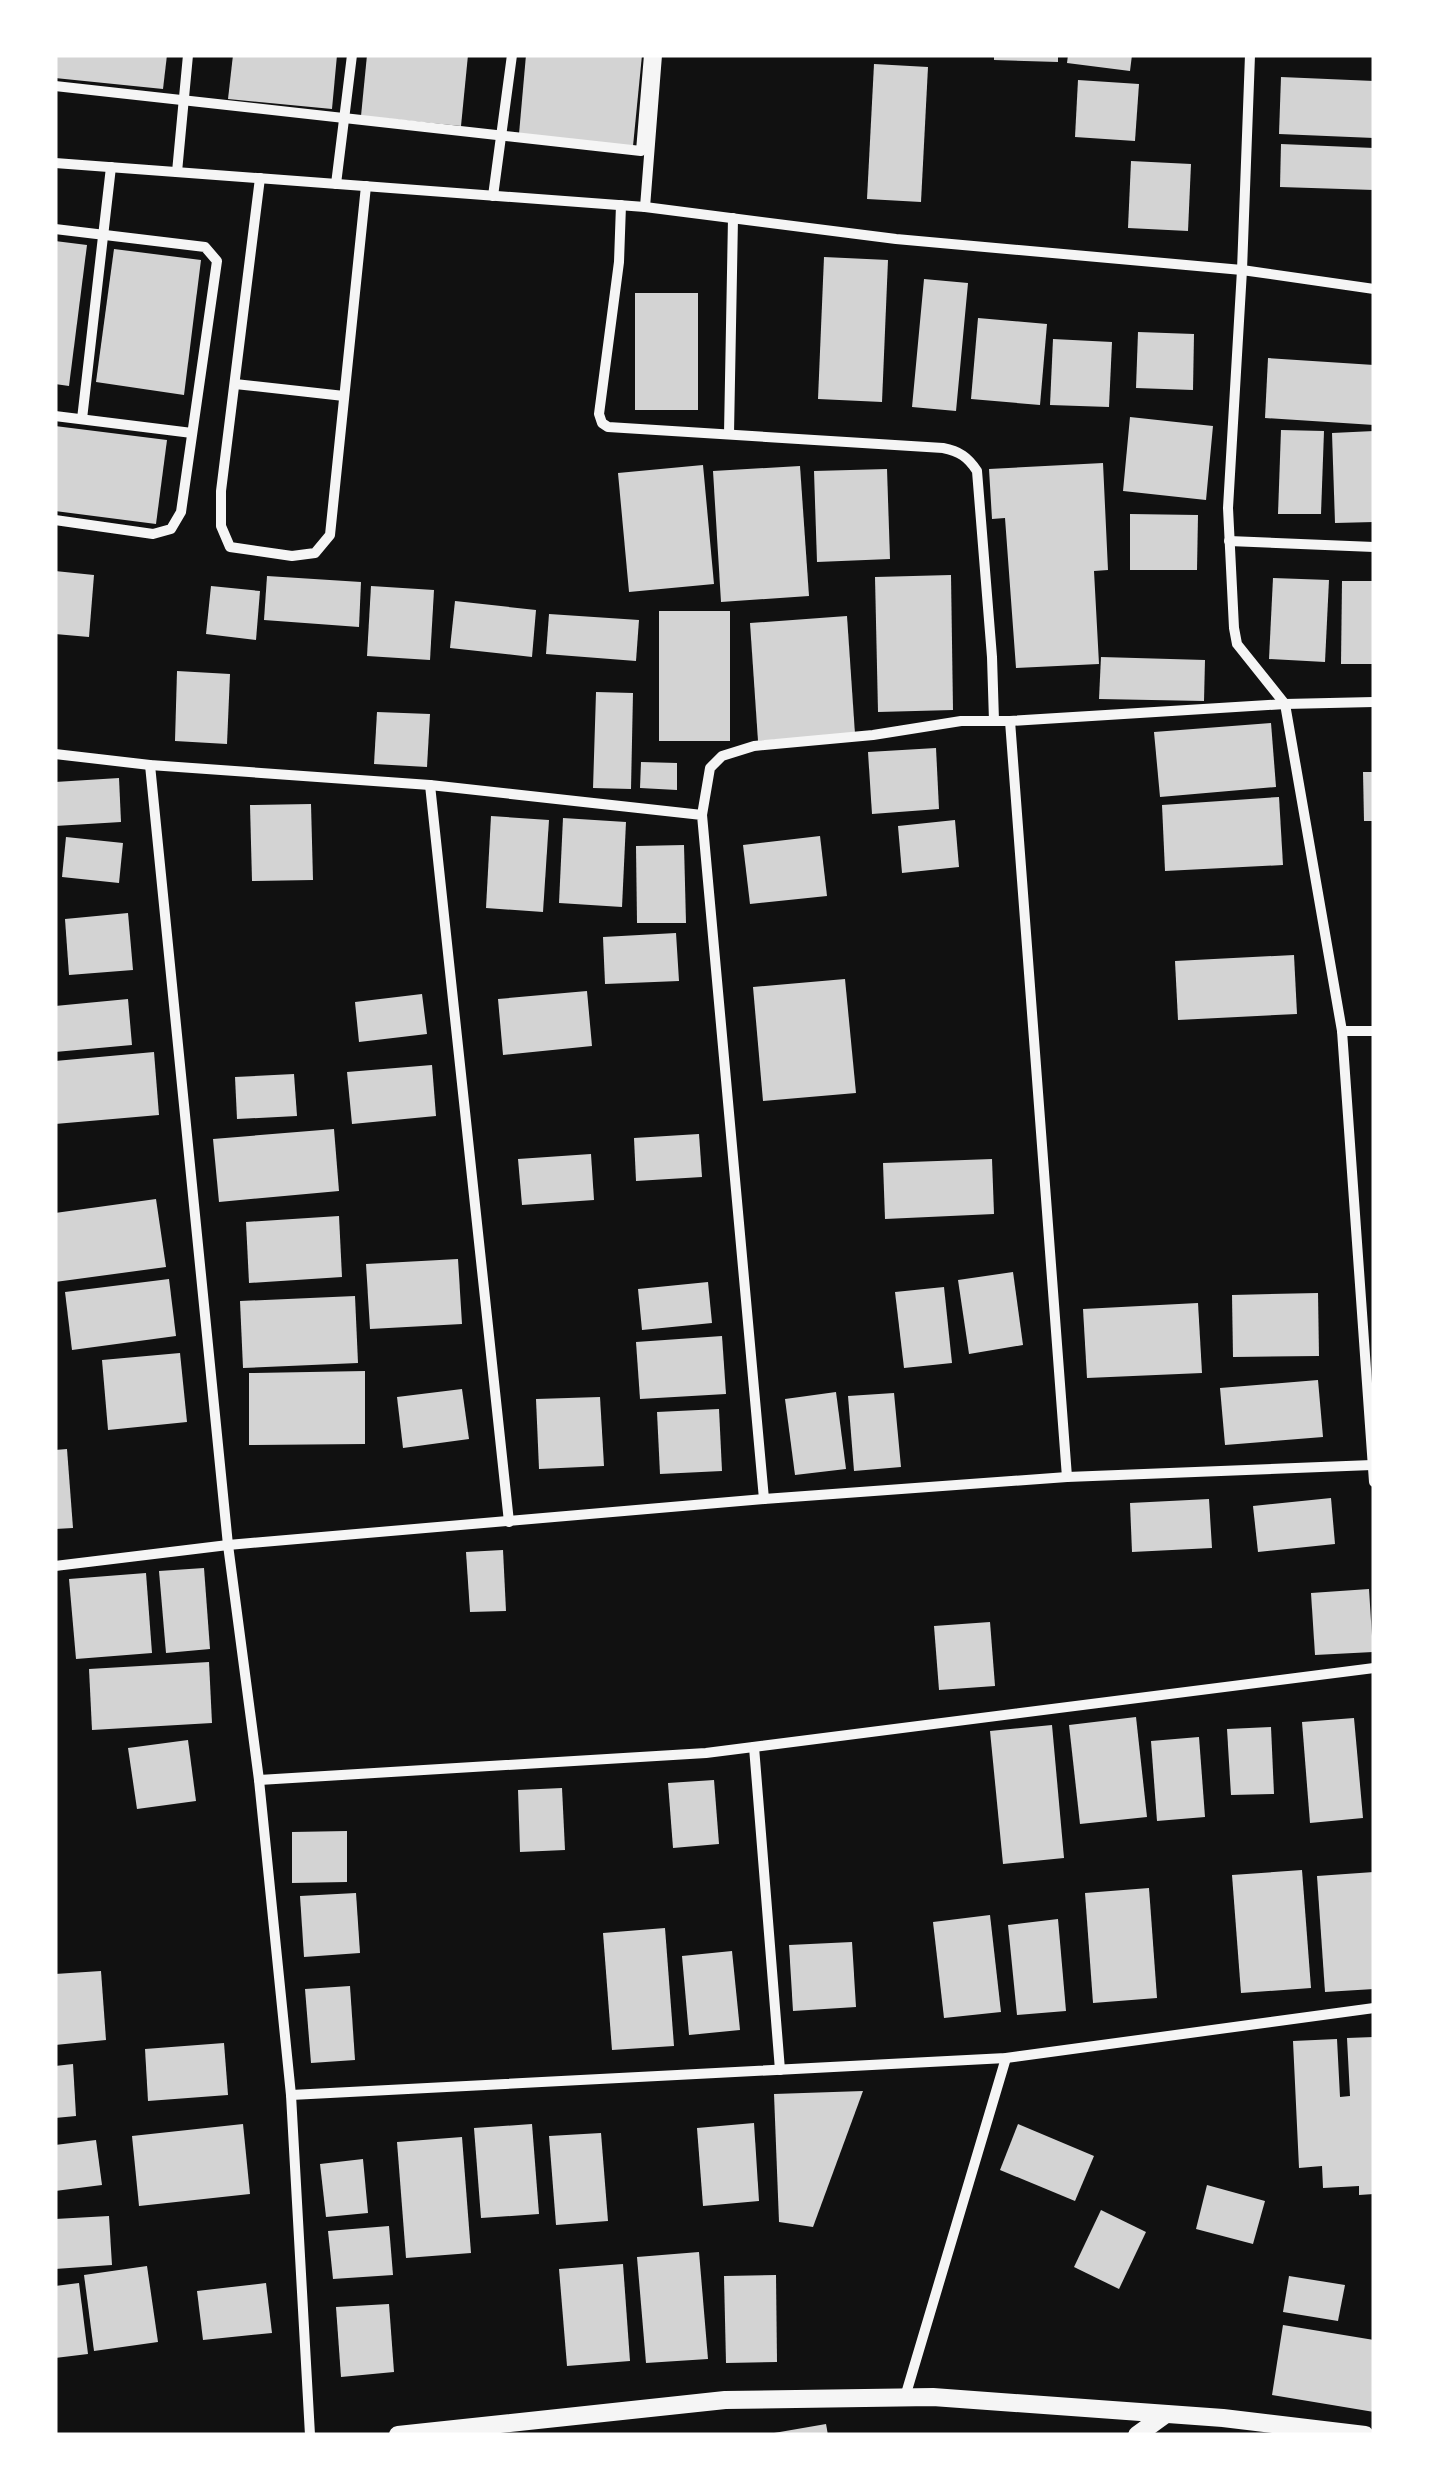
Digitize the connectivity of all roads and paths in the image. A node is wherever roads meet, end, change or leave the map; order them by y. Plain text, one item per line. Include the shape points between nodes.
1 (188, 55) edge
2 (352, 55) edge
3 (512, 55) edge
4 (648, 55) edge
5 (657, 55) edge
6 (1250, 55) edge
7 (55, 86) edge
8 (184, 100) junction
9 (345, 118) junction
10 (501, 135) junction
11 (55, 163) edge
12 (111, 167) junction
13 (177, 172) junction
14 (260, 178) junction
15 (336, 184) junction
16 (366, 186) junction
17 (493, 196) junction
18 (622, 206) junction
19 (646, 207) junction
20 (733, 218) junction
21 (55, 229) edge
22 (103, 235) junction
23 (1242, 270) junction
24 (1374, 289) edge
25 (234, 384) junction
26 (344, 396) junction
27 (55, 416) edge
28 (82, 419) junction
29 (192, 433) junction
30 (729, 434) junction
31 (55, 520) edge
32 (1229, 541) junction
33 (1374, 547) edge
34 (1374, 702) edge
35 (1285, 704) junction
36 (994, 721) junction
37 (1010, 721) junction
38 (55, 754) edge
39 (150, 765) junction
40 (430, 785) junction
41 (702, 815) junction
42 (1342, 1031) junction
43 (1374, 1031) edge
44 (1372, 1465) edge
45 (1067, 1477) junction
46 (1374, 1482) edge
47 (764, 1500) junction
48 (509, 1522) junction
49 (228, 1545) junction
50 (55, 1566) edge
51 (1374, 1668) edge
52 (754, 1746) junction
53 (258, 1780) junction
54 (1374, 2008) edge
55 (1006, 2058) junction
56 (780, 2070) junction
57 (291, 2095) junction
58 (905, 2397) junction
59 (1166, 2414) junction
60 (310, 2435) edge
61 (398, 2435) edge
62 (1137, 2435) edge
63 (1364, 2435) edge

1 - 8 street
2 - 9 street
3 - 10 street
4 - 10 street via 641,151
5 - 19 street
6 - 23 street
7 - 8 street
8 - 9 street
8 - 13 street
9 - 10 street
9 - 15 street
10 - 17 street
11 - 12 street
12 - 13 street
12 - 22 street
13 - 14 street
14 - 15 street
14 - 25 street
15 - 16 street
16 - 17 street
16 - 26 street
17 - 18 street
18 - 19 street
18 - 30 street via 602,423
19 - 20 street
20 - 23 street
20 - 30 street
21 - 22 street
22 - 28 street
22 - 29 street via 205,247 217,261
23 - 24 street
23 - 32 street
25 - 26 street
25 - 26 street via 221,526 230,547 292,556 315,553 330,535
27 - 28 street
28 - 29 street
29 - 31 street via 181,512 170,529 153,534
30 - 36 street via 943,448 970,460 978,471
32 - 33 street
32 - 35 street via 1238,644
34 - 35 street
35 - 37 street
35 - 42 street
36 - 37 street
36 - 41 street via 754,746 722,756 710,768
37 - 45 street
38 - 39 street
39 - 40 street
39 - 49 street
40 - 41 street
40 - 48 street
41 - 47 street
42 - 43 street
42 - 44 street
44 - 45 street
44 - 46 street
45 - 47 street
47 - 48 street
48 - 49 street
49 - 50 street
49 - 53 street
51 - 52 street
52 - 53 street
52 - 56 street
53 - 57 street
54 - 55 street
55 - 56 street
55 - 58 street
56 - 57 street
57 - 60 street
58 - 59 street
58 - 61 street via 725,2400
59 - 62 street
59 - 63 street

